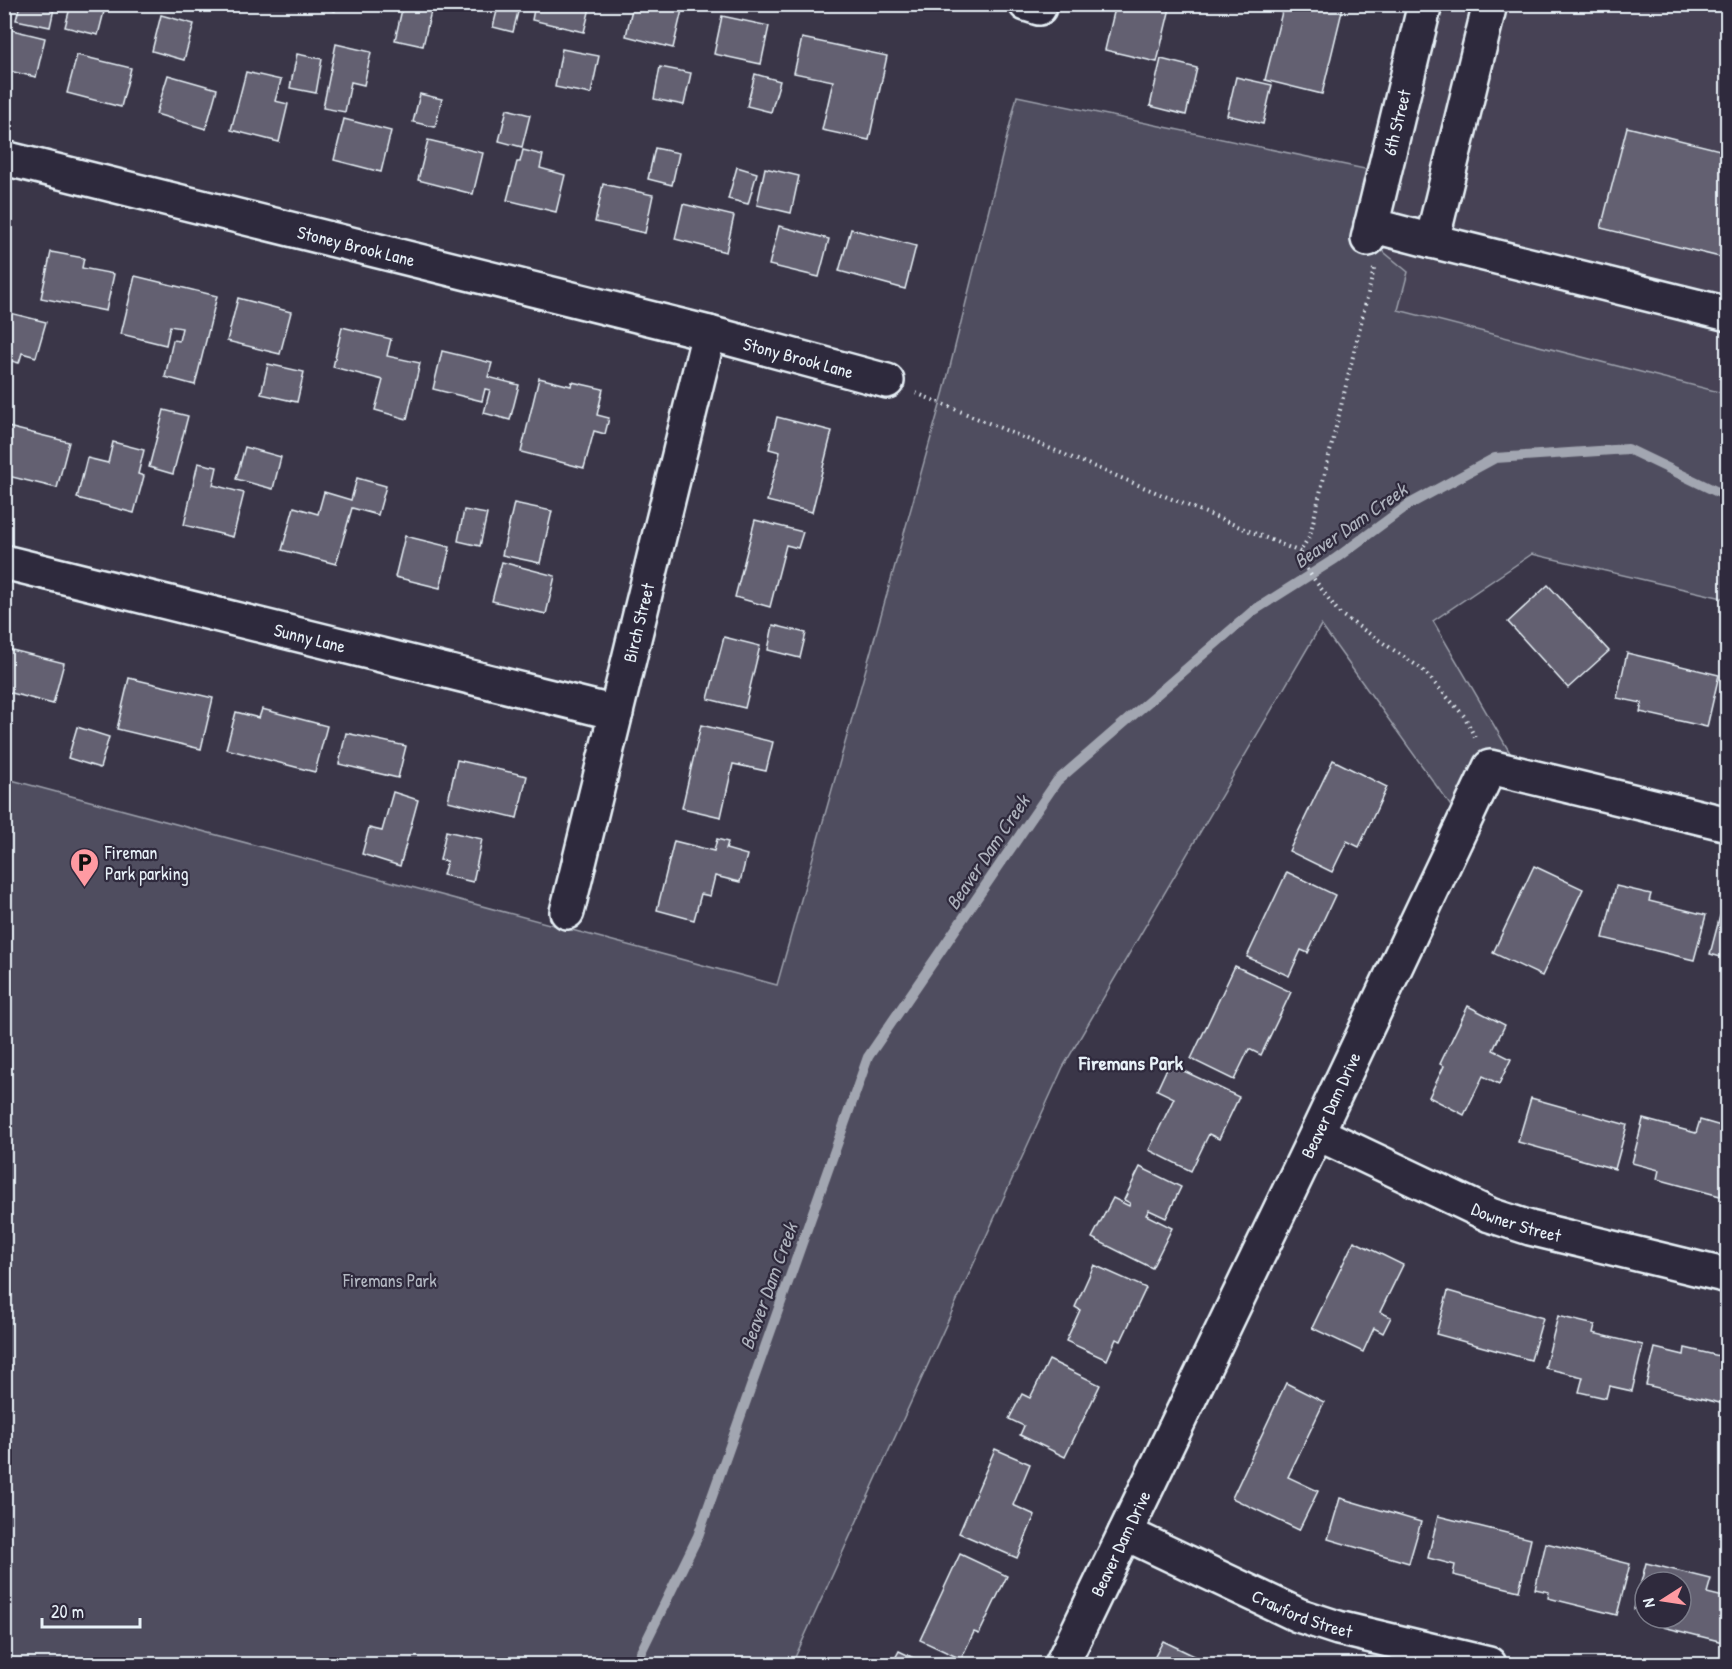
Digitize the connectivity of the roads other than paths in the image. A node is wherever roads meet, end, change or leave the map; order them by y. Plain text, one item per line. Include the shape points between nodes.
1 (1425, 4) edge
2 (1490, 4) edge
3 (4, 158) edge
4 (1432, 241) junction
5 (1728, 314) edge
6 (710, 333) junction
7 (887, 381) road end
8 (4, 562) edge
9 (616, 713) junction
10 (1728, 824) edge
11 (567, 912) dead end
12 (1317, 1133) junction
13 (1728, 1276) edge
14 (1125, 1533) junction
15 (1062, 1665) edge
16 (1489, 1665) edge

1 - 4 street, 6th Street via 1370,232
2 - 4 street
3 - 6 street, Stoney Brook Lane
4 - 5 street
6 - 7 street, Stony Brook Lane
6 - 9 street, Birch Street
8 - 9 street, Sunny Lane
9 - 11 street, Birch Street
10 - 12 street, Beaver Dam Drive via 1490,767
12 - 13 street, Downer Street via 1490,1215
12 - 14 street, Beaver Dam Drive
14 - 15 street, Beaver Dam Drive
14 - 16 street, Crawford Street via 1298,1615

